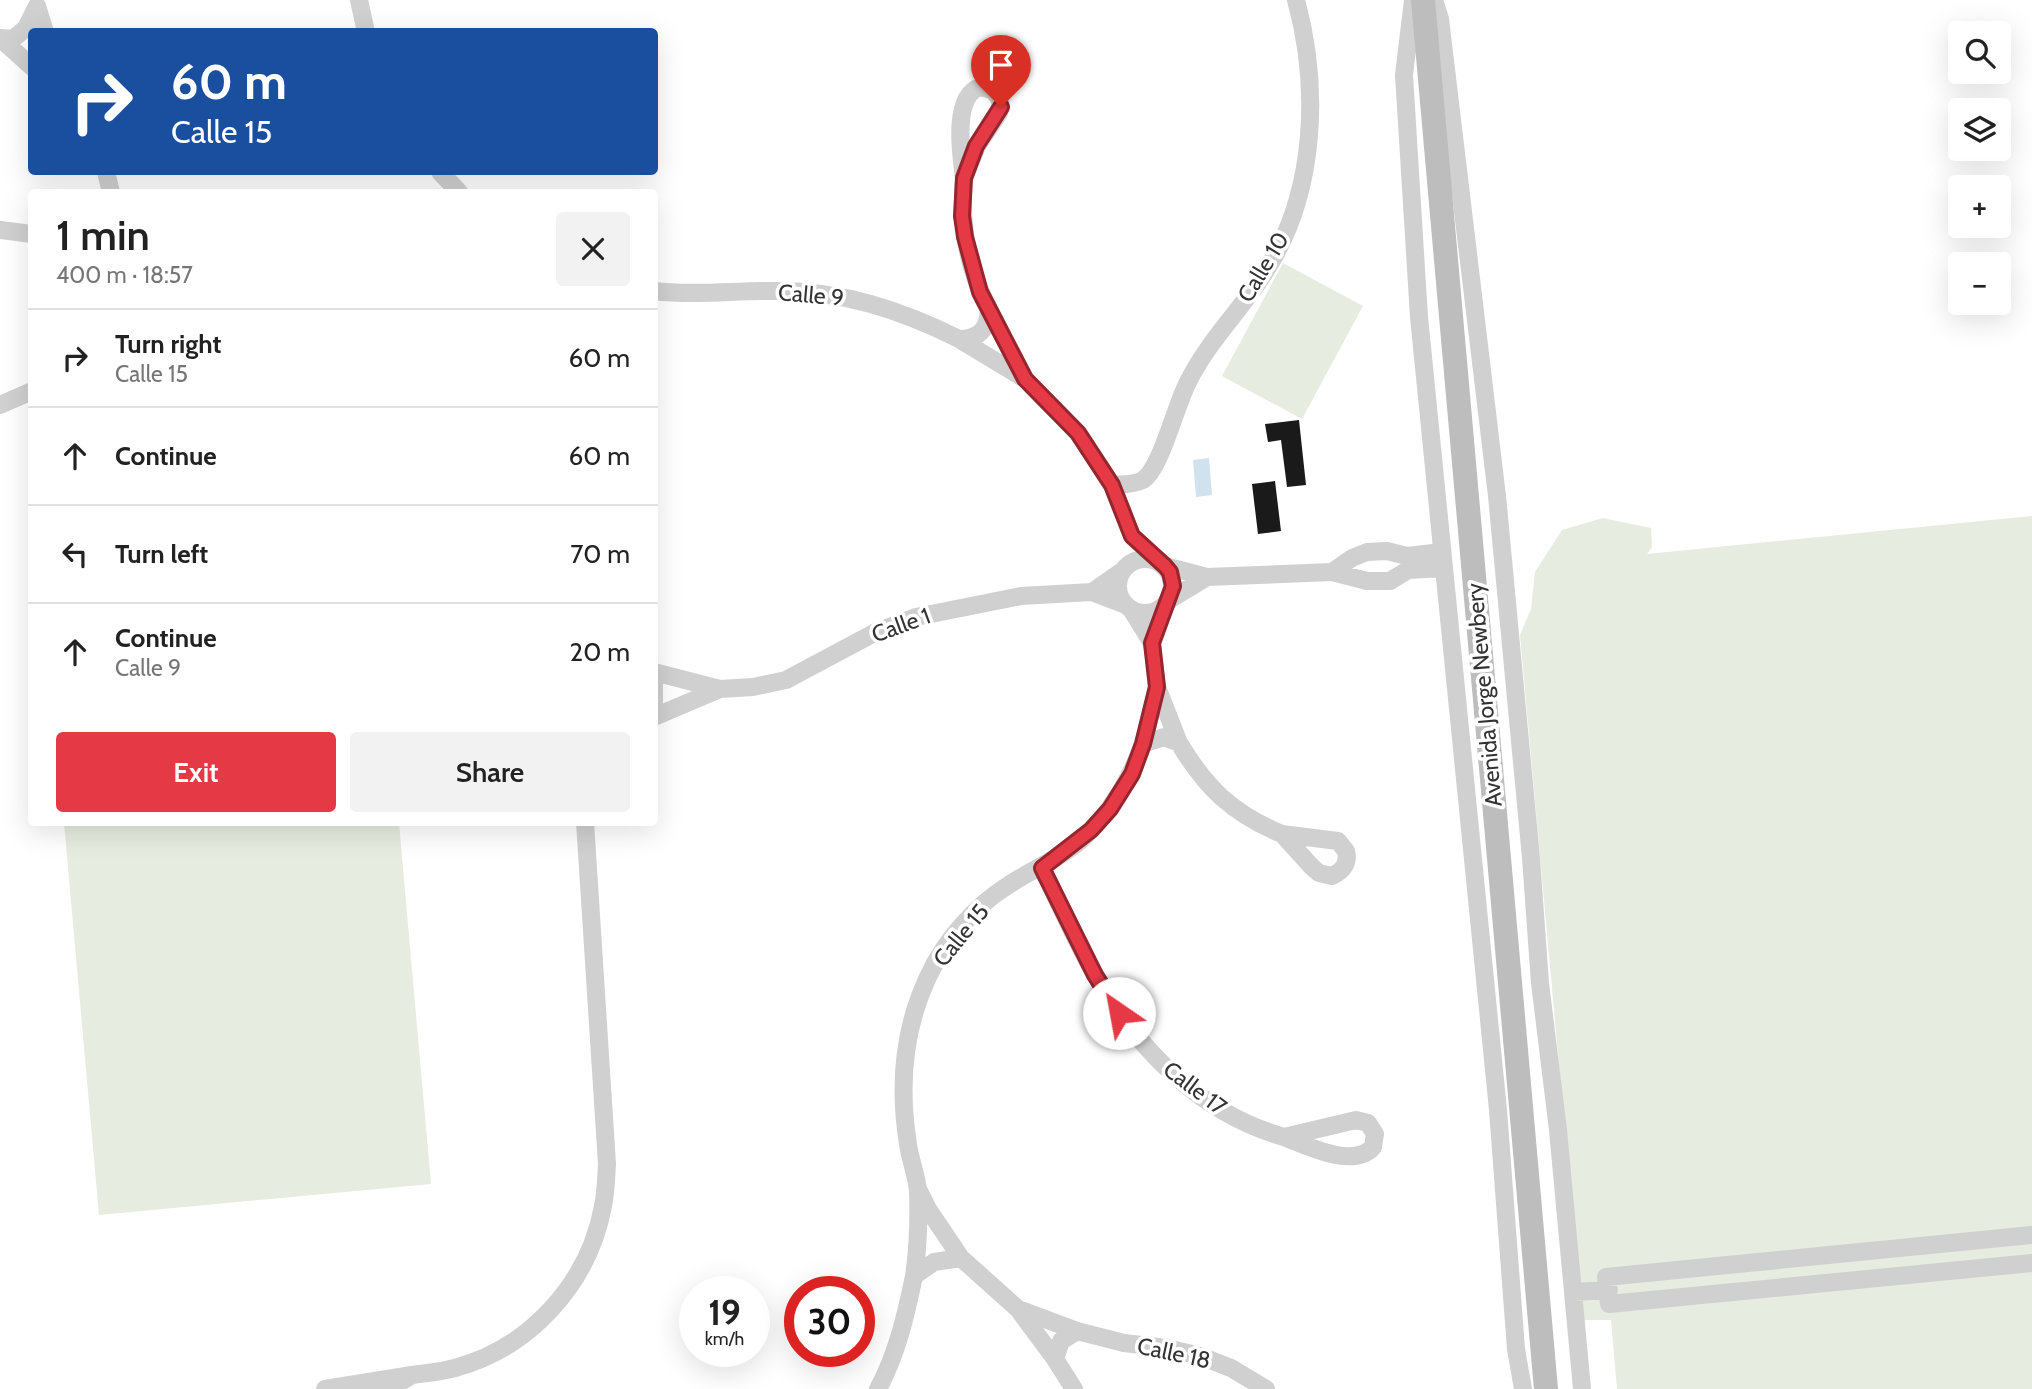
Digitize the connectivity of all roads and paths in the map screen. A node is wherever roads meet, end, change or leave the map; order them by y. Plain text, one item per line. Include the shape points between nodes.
1 (359, 0) edge
2 (1296, 0) edge
3 (1413, 0) edge
4 (1423, 0) edge
5 (1434, 0) edge
6 (37, 3) edge
7 (44, 28) edge
8 (365, 28) edge
9 (28, 62) edge
10 (443, 175) edge
11 (964, 178) dead end
12 (456, 189) edge
13 (0, 230) edge
14 (28, 234) edge
15 (658, 291) edge
16 (989, 309) junction
17 (959, 339) junction
18 (1025, 379) junction
19 (28, 393) edge
20 (0, 404) edge
21 (1112, 485) junction
22 (1132, 536) junction
23 (1443, 560) junction
24 (1408, 563) junction
25 (1162, 564) junction
26 (1124, 569) junction
27 (1332, 572) junction
28 (1207, 577) junction
29 (1092, 592) junction
30 (1167, 603) junction
31 (1128, 607) junction
32 (1152, 643) junction
33 (658, 672) edge
34 (1157, 687) junction
35 (720, 689) junction
36 (658, 715) edge
37 (1179, 743) junction
38 (1143, 744) junction
39 (587, 826) edge
40 (1282, 834) dead end
41 (1042, 868) junction
42 (1284, 1137) dead end
43 (918, 1189) junction
44 (2032, 1235) edge
45 (961, 1258) junction
46 (2032, 1262) edge
47 (914, 1276) junction
48 (1609, 1290) junction
49 (1574, 1292) junction
50 (1018, 1309) junction
51 (1077, 1331) junction
52 (1055, 1359) junction
53 (412, 1375) junction
54 (324, 1389) edge
55 (388, 1389) edge
56 (878, 1389) edge
57 (1074, 1389) edge
58 (1266, 1389) edge
59 (1523, 1389) edge
60 (1546, 1389) edge
61 (1582, 1389) edge

1 - 8 street
2 - 21 street, Calle 10 via 1305,37 1310,126 1301,182 1285,234 1266,272 1202,355 1178,400 1151,473 1134,484
3 - 23 street via 1404,75 1419,317
4 - 60 main road, Avenida Jorge Newbery
5 - 49 street via 1440,19 1497,496 1540,982
6 - 7 street
6 - 9 street via 26,28 13,39 0,38
10 - 12 street
11 - 16 street via 965,237
13 - 14 street
15 - 17 street, Calle 9 via 780,291 846,297 906,314
16 - 17 street via 986,327 979,335
16 - 18 street
17 - 18 street, Calle 9
18 - 21 street via 1078,433
19 - 20 street
21 - 22 street
22 - 25 street
22 - 26 street
23 - 24 street
23 - 59 street
24 - 27 street via 1390,581 1367,581
24 - 27 street via 1387,551 1367,552
25 - 26 street via 1146,558
25 - 28 street
25 - 30 street via 1170,572 1173,586
26 - 29 street
26 - 31 street via 1118,585
27 - 28 street
28 - 30 street
29 - 31 street
29 - 35 street, Calle 1 via 1021,596 916,617 876,632 786,680
30 - 31 street via 1152,612
30 - 32 street
31 - 32 street
32 - 34 street
33 - 35 street
34 - 37 street
34 - 38 street, Calle 15
35 - 36 street
37 - 38 street via 1164,737
37 - 40 street via 1222,799
38 - 41 street, Calle 15 via 1132,774 1110,809 1080,840
39 - 53 street via 607,1164 595,1237 577,1276 531,1331 456,1368
41 - 42 street, Calle 17 via 1095,975 1145,1047 1210,1104
41 - 43 street, Calle 15 via 1008,886 972,916 938,960 922,992 902,1086
43 - 45 street
43 - 47 street
44 - 48 street via 1606,1277
45 - 47 street via 934,1262
45 - 50 street
46 - 48 street via 1609,1304
47 - 56 street via 906,1318
48 - 49 street
49 - 61 street
50 - 51 street, Calle 18
50 - 52 street
51 - 52 street via 1061,1341
51 - 58 street, Calle 18 via 1200,1356
52 - 57 street
53 - 54 street
53 - 55 street

